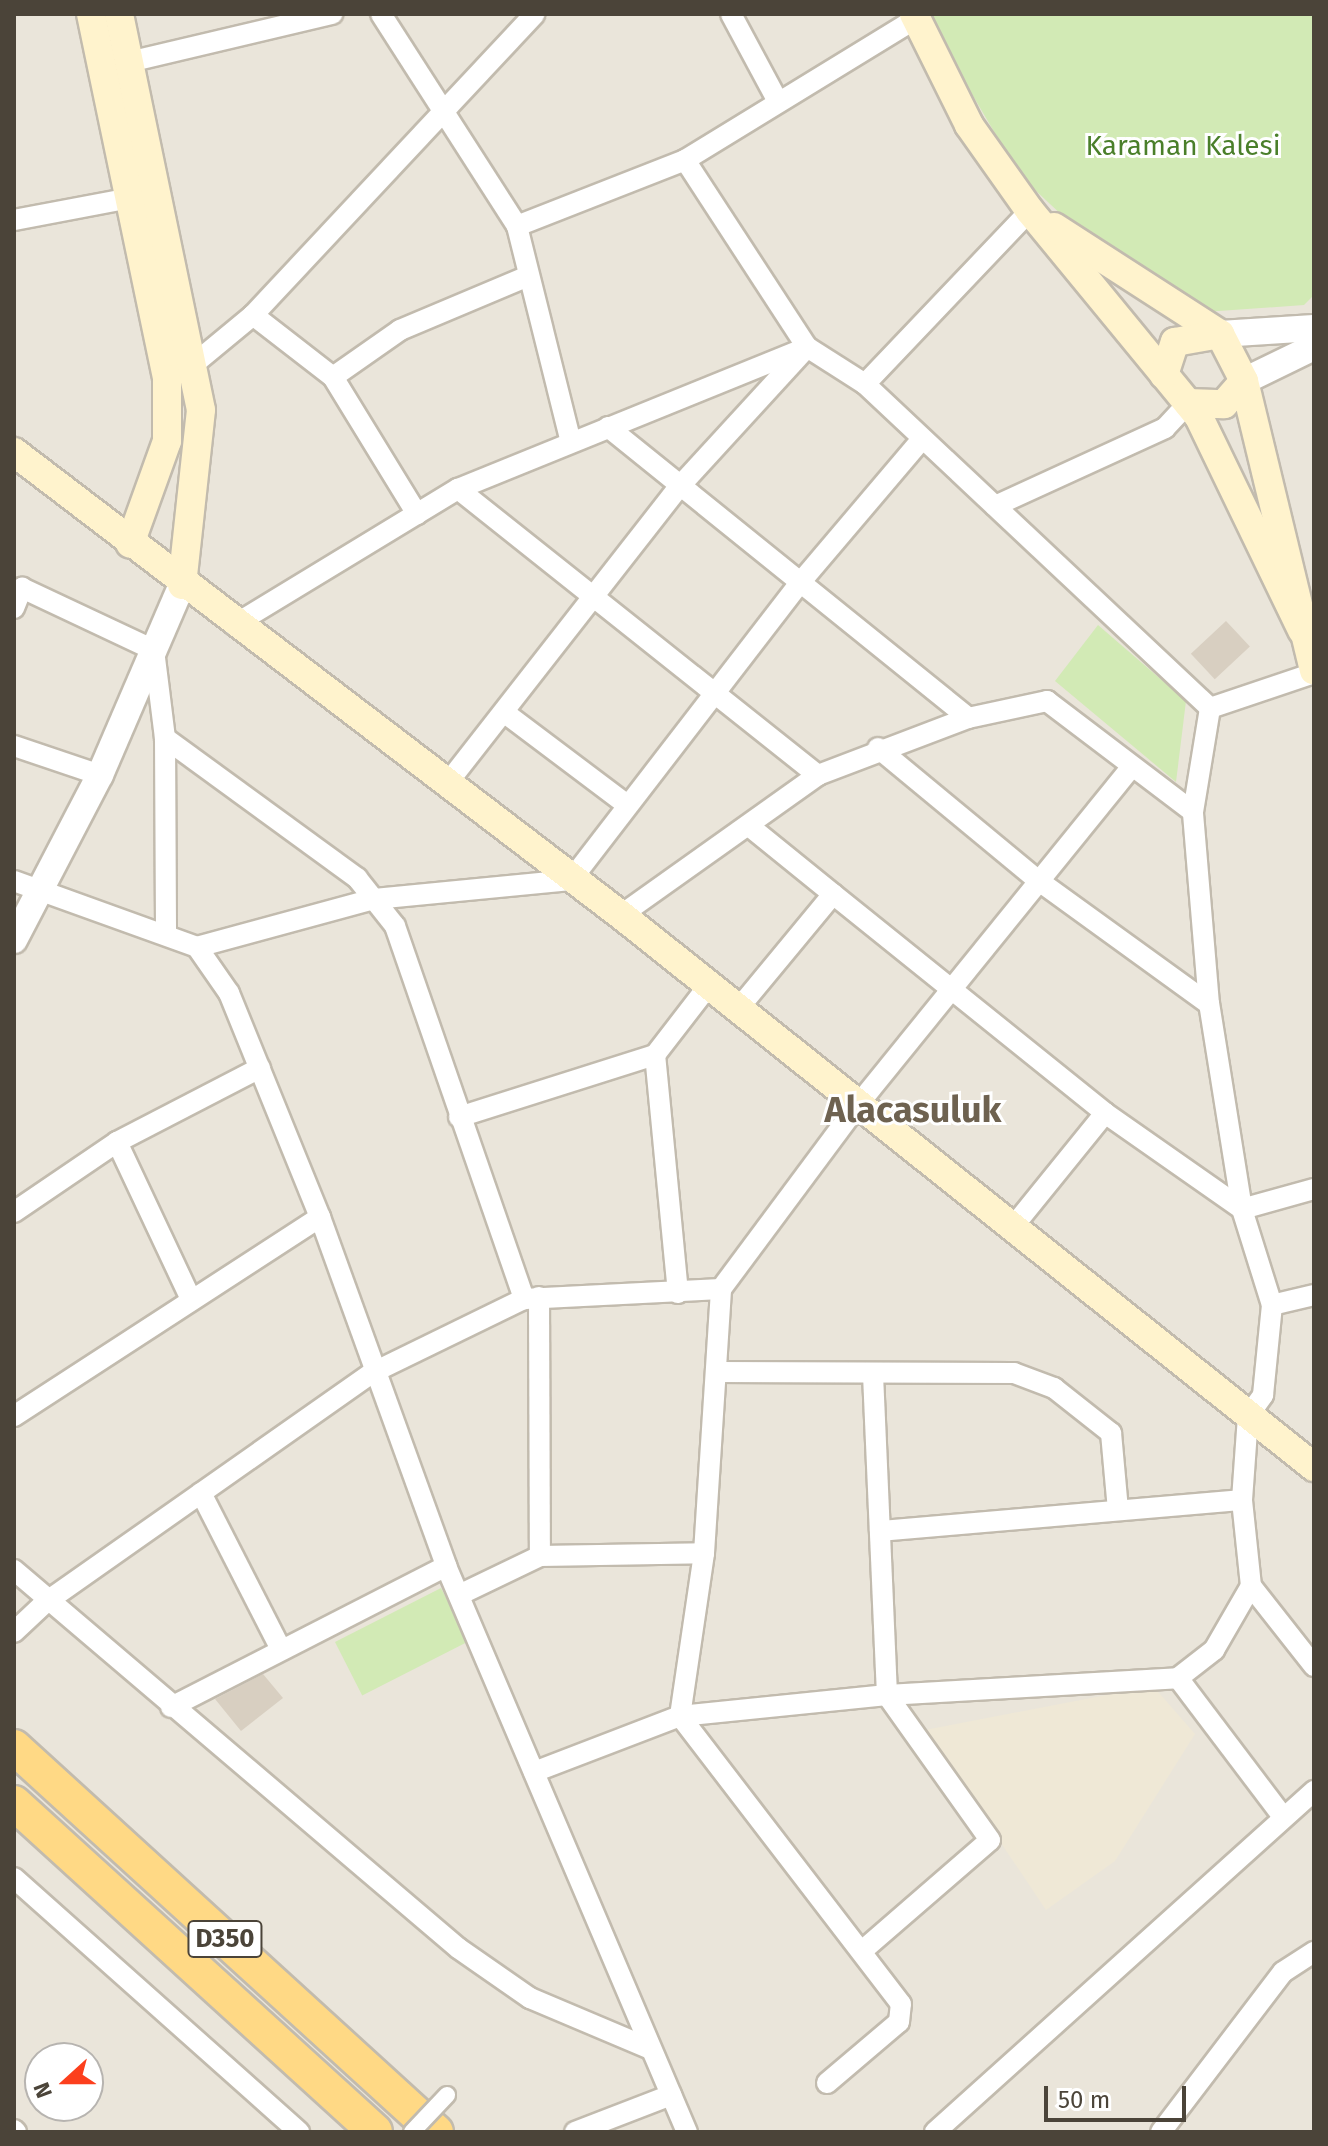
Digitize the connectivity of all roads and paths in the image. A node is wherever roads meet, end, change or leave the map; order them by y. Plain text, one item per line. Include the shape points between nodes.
1 (91, 14) edge
2 (119, 14) edge
3 (332, 14) edge
4 (381, 14) edge
5 (535, 14) edge
6 (731, 14) edge
7 (914, 16) edge
8 (129, 62) junction
9 (776, 98) junction
10 (443, 107) junction
11 (685, 160) junction
12 (130, 198) junction
13 (1030, 211) junction
14 (14, 220) edge
15 (517, 226) junction
16 (524, 278) junction
17 (253, 315) junction
18 (1314, 328) edge
19 (1220, 334) junction
20 (807, 347) junction
21 (1314, 347) edge
22 (180, 374) junction
23 (1164, 375) junction
24 (333, 377) junction
25 (1244, 381) junction
26 (865, 384) junction
27 (1188, 403) junction
28 (608, 427) junction
29 (570, 439) junction
30 (921, 440) junction
31 (14, 452) edge
32 (679, 487) junction
33 (458, 489) junction
34 (995, 506) junction
35 (417, 514) junction
36 (130, 544) junction
37 (799, 584) junction
38 (182, 585) junction
39 (594, 598) junction
40 (14, 608) edge
41 (234, 625) junction
42 (1308, 628) edge
43 (154, 650) junction
44 (1314, 672) edge
45 (715, 694) junction
46 (1210, 708) junction
47 (505, 713) junction
48 (968, 718) junction
49 (165, 738) junction
50 (14, 746) edge
51 (878, 748) junction
52 (1129, 770) junction
53 (100, 775) junction
54 (818, 775) junction
55 (446, 785) junction
56 (627, 805) junction
57 (1193, 812) junction
58 (749, 826) junction
59 (571, 880) junction
60 (14, 881) edge
61 (1039, 881) junction
62 (42, 893) junction
63 (833, 894) junction
64 (374, 899) junction
65 (621, 915) junction
66 (166, 935) junction
67 (14, 940) edge
68 (197, 947) junction
69 (709, 985) junction
70 (949, 990) junction
71 (1209, 1004) junction
72 (738, 1009) junction
73 (655, 1055) junction
74 (260, 1068) junction
75 (857, 1106) junction
76 (1105, 1113) junction
77 (459, 1117) junction
78 (117, 1142) junction
79 (1314, 1189) edge
80 (1242, 1209) junction
81 (14, 1212) edge
82 (320, 1217) junction
83 (1012, 1228) junction
84 (721, 1289) junction
85 (678, 1293) junction
86 (1314, 1295) edge
87 (532, 1298) junction
88 (191, 1299) junction
89 (1272, 1305) junction
90 (716, 1372) junction
91 (372, 1373) junction
92 (873, 1375) junction
93 (14, 1416) edge
94 (1248, 1416) junction
95 (1314, 1467) edge
96 (201, 1493) junction
97 (1242, 1500) junction
98 (1118, 1510) junction
99 (880, 1531) junction
100 (704, 1553) junction
101 (540, 1556) junction
102 (446, 1566) junction
103 (14, 1570) edge
104 (1251, 1586) junction
105 (459, 1595) junction
106 (46, 1602) junction
107 (14, 1632) edge
108 (281, 1649) junction
109 (1314, 1666) edge
110 (1178, 1678) junction
111 (887, 1695) junction
112 (171, 1707) junction
113 (680, 1716) junction
114 (14, 1747) edge
115 (534, 1772) junction
116 (1314, 1791) edge
117 (14, 1803) edge
118 (1283, 1817) junction
119 (14, 1878) edge
120 (862, 1951) junction
121 (1314, 1952) edge
122 (651, 2049) junction
123 (827, 2083) dead end
124 (447, 2095) dead end
125 (671, 2095) junction
126 (299, 2132) edge
127 (375, 2132) edge
128 (412, 2132) edge
129 (436, 2132) edge
130 (575, 2132) edge
131 (687, 2132) edge
132 (935, 2132) edge
133 (1161, 2132) edge

1 - 12 main road
2 - 8 main road
3 - 8 street
4 - 10 street
5 - 10 street
6 - 9 street
7 - 9 street
7 - 13 main road via 969,125
8 - 22 main road
9 - 11 street
10 - 15 street
10 - 17 street
11 - 15 street
11 - 20 street
12 - 14 street
12 - 22 main road
13 - 19 main road
13 - 23 main road
13 - 26 street
15 - 16 street
16 - 24 street via 400,330
16 - 29 street
17 - 22 street
17 - 24 street
18 - 19 street
19 - 23 main road via 1175,342
19 - 25 main road
20 - 26 street
20 - 28 street
20 - 32 street
21 - 25 street
22 - 36 main road via 167,441
22 - 38 main road via 201,410
23 - 27 main road
24 - 35 street
25 - 27 main road via 1224,404
25 - 42 main road
26 - 30 street
27 - 34 street via 1165,428
27 - 42 main road
28 - 29 street
28 - 32 street
29 - 33 street
30 - 34 street
30 - 37 street
31 - 36 main road
32 - 37 street
32 - 39 street
33 - 35 street
33 - 39 street
34 - 46 street
35 - 41 street
36 - 38 main road
37 - 45 street
37 - 48 street
38 - 41 main road
38 - 43 street
39 - 45 street
39 - 47 street
40 - 43 street via 22,588
41 - 55 main road
42 - 44 main road
43 - 49 street
43 - 53 street
44 - 46 street
45 - 54 street
45 - 56 street
46 - 57 street
47 - 55 street
47 - 56 street
48 - 51 street
48 - 52 street via 1047,701
49 - 64 street via 357,878
49 - 66 street
50 - 53 street
51 - 54 street
51 - 61 street
52 - 57 street
52 - 61 street
53 - 62 street
54 - 58 street
55 - 59 main road
56 - 59 street
57 - 71 street
58 - 63 street
58 - 65 street
59 - 64 street
59 - 65 main road
60 - 62 street
61 - 70 street
61 - 71 street
62 - 66 street
62 - 67 street
63 - 70 street
63 - 72 street
64 - 68 street
64 - 77 street via 395,926
65 - 69 main road
66 - 68 street
68 - 74 street via 229,993
69 - 72 main road
69 - 73 street
70 - 75 street
70 - 76 street
71 - 80 street
72 - 75 main road
73 - 77 street
73 - 85 street
74 - 78 street
74 - 82 street
75 - 83 main road
75 - 84 street
76 - 80 street
76 - 83 street
77 - 87 street
78 - 81 street
78 - 88 street
79 - 80 street
80 - 89 street
82 - 88 street
82 - 91 street
83 - 94 main road
84 - 85 street
84 - 90 street
85 - 87 street
86 - 89 street
87 - 91 street
87 - 101 street
88 - 93 street
89 - 94 street via 1263,1395
90 - 92 street
90 - 100 street
91 - 96 street
91 - 102 street
92 - 98 street via 1014,1373 1054,1388 1111,1433
92 - 99 street
94 - 95 main road
94 - 97 street
96 - 106 street
96 - 108 street
97 - 98 street
97 - 104 street
98 - 99 street
99 - 111 street
100 - 101 street
100 - 113 street
101 - 105 street
102 - 105 street
102 - 108 street
103 - 106 street
104 - 109 street
104 - 110 street via 1214,1650
105 - 115 street
106 - 107 street
106 - 112 street
108 - 112 street
110 - 111 street
110 - 118 street
111 - 113 street
111 - 120 street via 990,1840
112 - 122 street via 458,1948 530,1998
113 - 115 street
113 - 120 street
114 - 129 highway, D350
115 - 122 street
116 - 118 street
117 - 127 highway, D350
118 - 132 street
119 - 126 street
120 - 123 street via 901,2004 899,2022
121 - 133 street via 1283,1972
122 - 125 street
124 - 128 street, bridge
125 - 130 street
125 - 131 street

